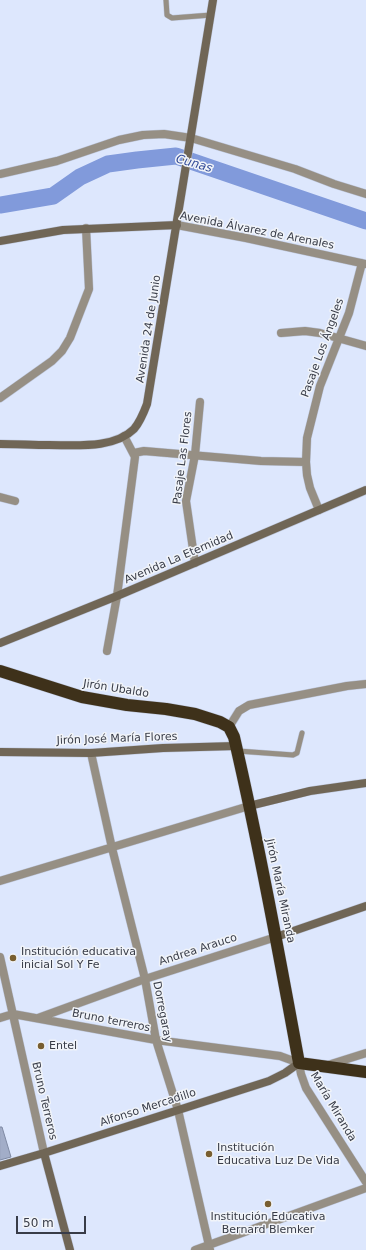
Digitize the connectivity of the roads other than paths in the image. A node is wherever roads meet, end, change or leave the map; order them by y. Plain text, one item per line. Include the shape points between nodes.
1 (166, 0) edge
2 (213, 0) edge
3 (211, 15) junction
4 (190, 141) junction
5 (0, 174) edge
6 (366, 194) edge
7 (176, 225) junction
8 (86, 228) junction
9 (0, 241) edge
10 (364, 264) edge
11 (281, 333) dead end
12 (340, 337) junction
13 (366, 346) edge
14 (0, 398) edge
15 (200, 402) dead end
16 (124, 436) junction
17 (0, 444) edge
18 (134, 453) junction
19 (195, 454) junction
20 (306, 462) junction
21 (366, 490) edge
22 (0, 497) edge
23 (15, 501) dead end
24 (319, 510) junction
25 (195, 563) junction
26 (117, 596) junction
27 (0, 642) edge
28 (107, 651) dead end
29 (0, 671) edge
30 (366, 684) edge
31 (229, 727) junction
32 (302, 733) dead end
33 (236, 749) junction
34 (0, 752) edge
35 (91, 753) junction
36 (366, 783) edge
37 (249, 806) junction
38 (112, 848) junction
39 (0, 881) edge
40 (366, 906) edge
41 (276, 937) junction
42 (0, 956) edge
43 (145, 979) junction
44 (13, 1014) junction
45 (0, 1018) edge
46 (37, 1018) junction
47 (156, 1040) junction
48 (366, 1053) edge
49 (299, 1062) junction
50 (325, 1066) junction
51 (366, 1072) edge
52 (178, 1110) junction
53 (44, 1153) junction
54 (0, 1166) edge
55 (366, 1182) edge
56 (366, 1188) edge
57 (209, 1248) edge
58 (70, 1250) edge
59 (195, 1250) edge

1 - 3 lane via 167,15 172,18
2 - 3 street, Avenida 24 de Junio
3 - 4 street, Avenida 24 de Junio
4 - 5 street via 164,134 143,135 119,140 57,161
4 - 6 street via 295,169
4 - 7 street, Avenida 24 de Junio
7 - 8 street, Avenida Álvarez de Arenales
7 - 10 street, Avenida Álvarez de Arenales
7 - 16 street, Avenida 24 de Junio via 147,404 135,428
8 - 9 street, Avenida Álvarez de Arenales
8 - 14 street via 88,289 70,338 52,361
10 - 12 street, Pasaje Los Ángeles
11 - 12 street via 304,331
12 - 13 street
12 - 20 street, Pasaje Los Ángeles via 325,370 314,406 307,438
15 - 19 street, Pasaje Las Flores
16 - 17 street via 90,446
16 - 18 street
18 - 19 street via 144,451
18 - 26 street
19 - 20 street via 261,461
19 - 25 street, Pasaje Las Flores via 186,501
20 - 24 street, Pasaje Los Ángeles via 310,488
21 - 24 street, Avenida La Eternidad
22 - 23 street
24 - 25 street, Avenida La Eternidad
25 - 26 street, Avenida La Eternidad
26 - 27 street, Avenida La Eternidad
26 - 28 street
29 - 31 highway, Jirón Ubaldo via 82,697 195,714
30 - 31 street via 249,704 239,711
31 - 33 highway, Jirón María Miranda
32 - 33 lane via 297,753 293,755
33 - 35 street, Jirón José María Flores via 163,748
33 - 37 highway, Jirón María Miranda
34 - 35 street, Jirón José María Flores
35 - 38 street, Dorregaray
36 - 37 street via 310,791
37 - 38 street
37 - 41 highway, Jirón María Miranda
38 - 39 street
38 - 43 street, Dorregaray
40 - 41 street, Andrea Arauco
41 - 43 street, Andrea Arauco
41 - 49 highway, Jirón María Miranda
42 - 44 street, Bruno Terreros
43 - 46 street, Andrea Arauco
43 - 47 street, Dorregaray
44 - 45 street
44 - 46 street, Bruno terreros
44 - 53 street, Bruno Terreros
46 - 47 street, Bruno terreros
47 - 49 street, Bruno terreros via 280,1056
47 - 52 street, Dorregaray
48 - 50 street
49 - 50 highway
49 - 52 street, Alfonso Mercadillo via 269,1081
49 - 55 street, María Miranda via 300,1074 306,1088
50 - 51 highway
52 - 53 street, Alfonso Mercadillo
52 - 57 street, Dorregaray
53 - 54 street, Alfonso Mercadillo
53 - 58 street, Bruno Terreros
56 - 57 street
57 - 59 street

